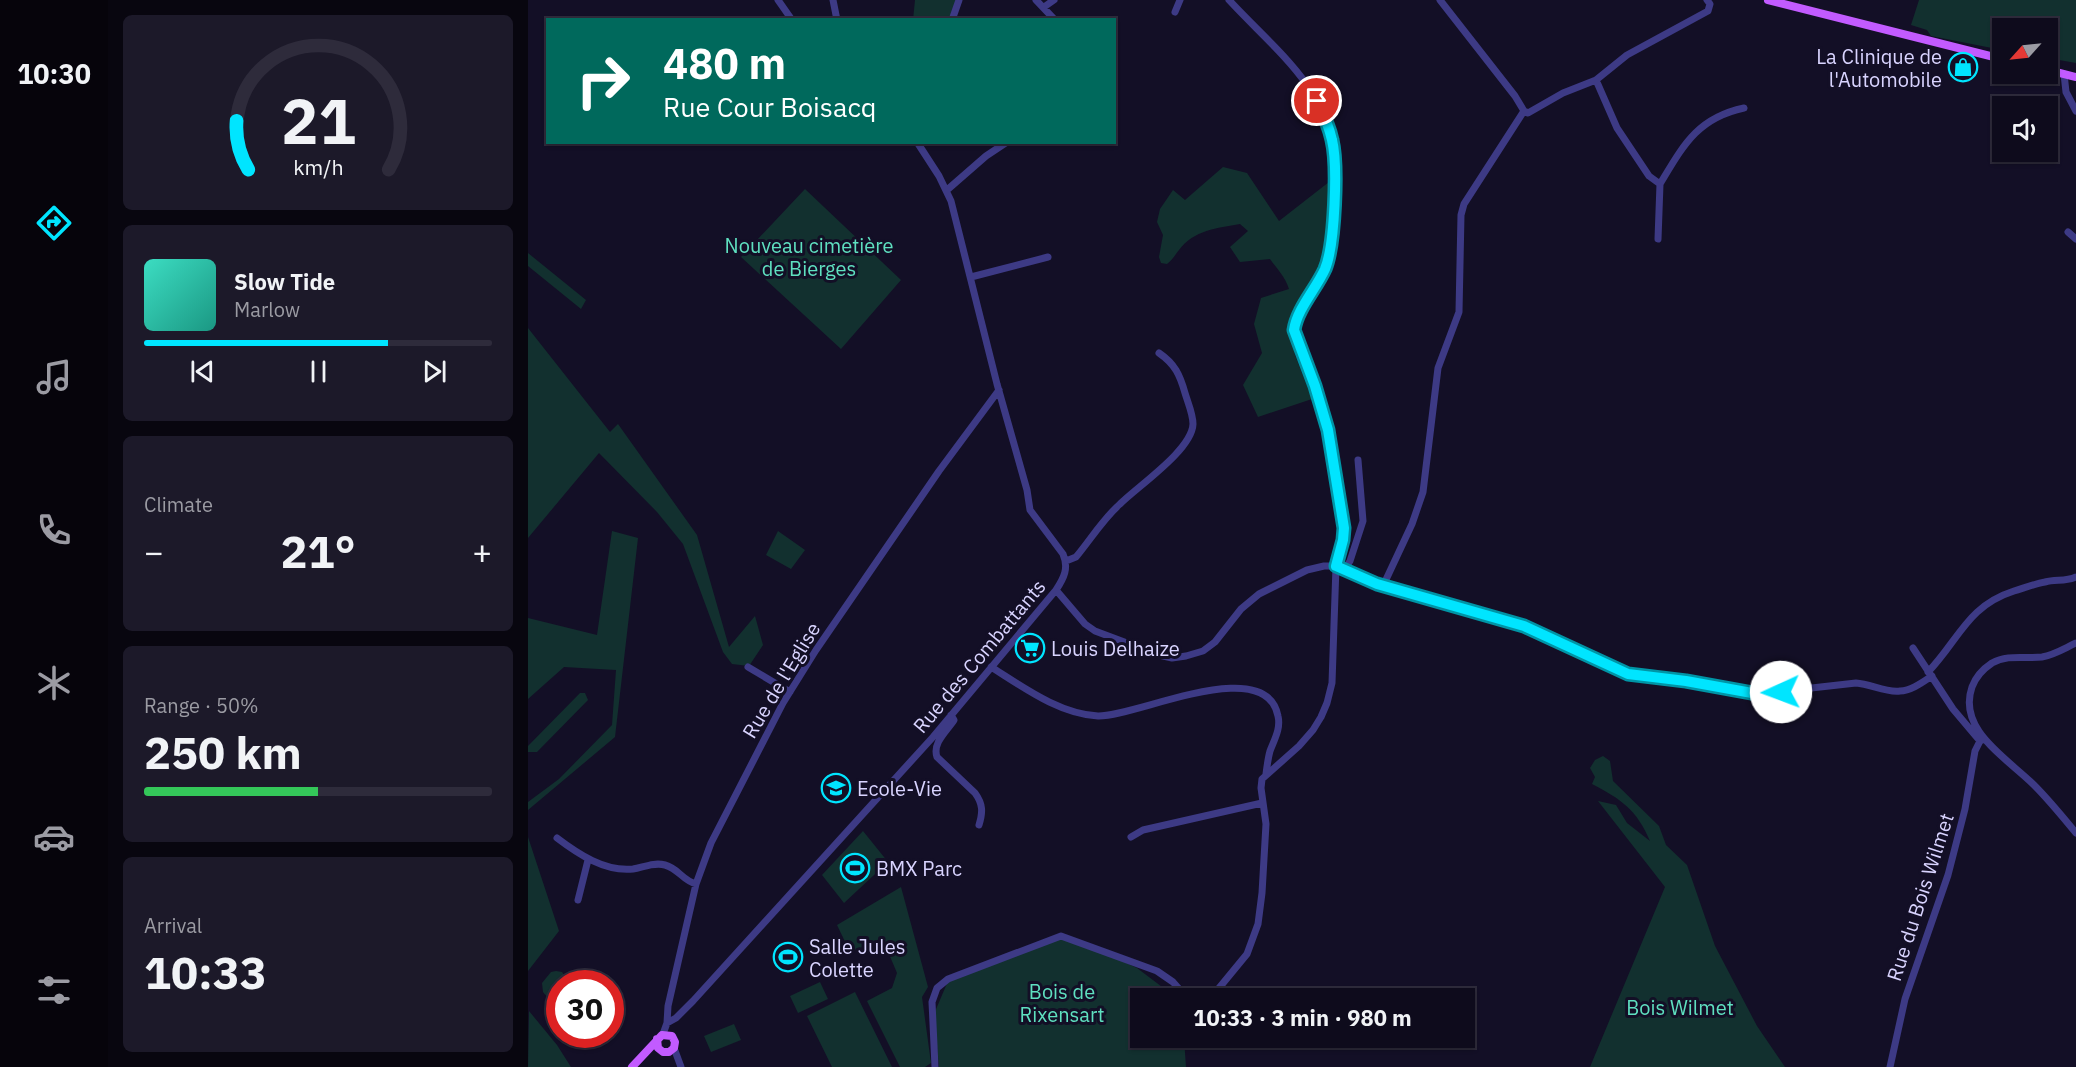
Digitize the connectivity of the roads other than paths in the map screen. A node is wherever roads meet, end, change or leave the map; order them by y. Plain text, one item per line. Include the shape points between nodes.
1 (778, 0) edge
2 (833, 0) edge
3 (959, 0) edge
4 (1036, 0) edge
5 (1054, 0) edge
6 (1180, 0) edge
7 (1229, 0) edge
8 (1440, 0) edge
9 (1707, 0) edge
10 (1768, 0) edge
11 (1044, 7) junction
12 (1175, 12) dead end
13 (791, 18) edge
14 (837, 18) edge
15 (953, 18) edge
16 (1053, 18) edge
17 (1992, 56) edge
18 (2058, 72) edge
19 (2064, 74) junction
20 (2076, 77) edge
21 (1596, 80) junction
22 (1744, 108) dead end
23 (1524, 111) junction
24 (2076, 111) edge
25 (919, 144) edge
26 (1004, 144) edge
27 (1660, 184) junction
28 (947, 190) junction
29 (2068, 232) dead end
30 (2076, 238) edge
31 (1658, 239) dead end
32 (1048, 257) dead end
33 (970, 277) junction
34 (1159, 352) dead end
35 (999, 390) junction
36 (1358, 460) dead end
37 (1066, 561) junction
38 (1336, 566) junction
39 (1345, 569) junction
40 (2076, 577) edge
41 (1383, 586) junction
42 (1056, 590) junction
43 (2076, 644) edge
44 (1913, 648) dead end
45 (748, 667) dead end
46 (991, 667) junction
47 (1930, 674) junction
48 (790, 692) junction
49 (951, 715) junction
50 (1982, 740) junction
51 (1266, 774) junction
52 (1262, 803) junction
53 (979, 825) dead end
54 (2076, 833) edge
55 (1131, 837) dead end
56 (557, 838) dead end
57 (588, 860) junction
58 (696, 884) junction
59 (578, 900) dead end
60 (1178, 988) edge
61 (1219, 988) edge
62 (676, 1018) junction
63 (667, 1023) junction
64 (664, 1036) junction
65 (674, 1048) junction
66 (662, 1051) junction
67 (642, 1056) junction
68 (681, 1065) edge
69 (632, 1067) edge
70 (935, 1067) edge
71 (1890, 1067) edge

1 - 13 street
2 - 14 street
3 - 15 street
4 - 11 street
5 - 11 street
6 - 12 street
7 - 38 street via 1306,82 1332,139 1335,157 1331,251 1294,330 1332,445 1344,528
8 - 23 street
9 - 21 street via 1708,11 1627,55
10 - 17 main road
11 - 16 street
18 - 19 main road
19 - 20 main road
19 - 24 street via 2066,92
21 - 23 street
21 - 27 street via 1617,128 1649,176
22 - 27 street via 1700,127 1682,147
23 - 41 street via 1464,204 1460,306 1438,368 1423,492
25 - 28 street
26 - 28 street
27 - 31 street
28 - 33 street
29 - 30 street
32 - 33 street
33 - 35 street
34 - 37 street via 1177,369 1193,422 1192,431 1181,450 1122,501 1076,557
35 - 37 street via 1030,510
35 - 48 street, Rue de l'Eglise via 939,471
36 - 39 street via 1363,521
37 - 42 street, Rue des Combattants via 1063,579
38 - 39 street
38 - 42 street via 1307,570 1259,594 1210,646 1179,658 1159,655 1095,631
38 - 51 street via 1332,683 1327,703 1313,730
39 - 41 street
40 - 47 street via 2011,592 1983,606
41 - 47 street via 1524,626 1637,676 1766,693 1856,683 1900,692
42 - 46 street, Rue des Combattants
43 - 50 street via 2041,657 1999,660 1983,669 1968,702 1971,719
44 - 47 street
45 - 48 street
46 - 49 street, Rue des Combattants
46 - 51 street via 1053,703 1086,715 1118,714 1170,699 1236,687 1254,689 1269,700 1278,716
47 - 50 street via 1956,713
48 - 58 street, Rue de l'Eglise via 711,843
49 - 53 street via 954,720 938,743 937,757 980,799
49 - 62 street, Rue des Combattants via 851,830
50 - 54 street via 2049,800
50 - 71 street, Rue du Bois Wilmet via 1975,751 1948,875 1905,999
51 - 52 street via 1261,788
52 - 55 street via 1143,830
52 - 61 street via 1266,824 1255,933 1242,961
56 - 57 street
57 - 58 street via 626,869 666,865
57 - 59 street
58 - 63 street, Rue de l'Eglise
60 - 70 street via 1156,971 1061,936 939,985 932,1002
62 - 63 street, Rue des Combattants
62 - 64 street
63 - 64 street
64 - 65 main road via 675,1042
64 - 66 main road
64 - 67 main road
65 - 66 main road
65 - 68 street
66 - 67 main road
66 - 68 street
67 - 69 main road

